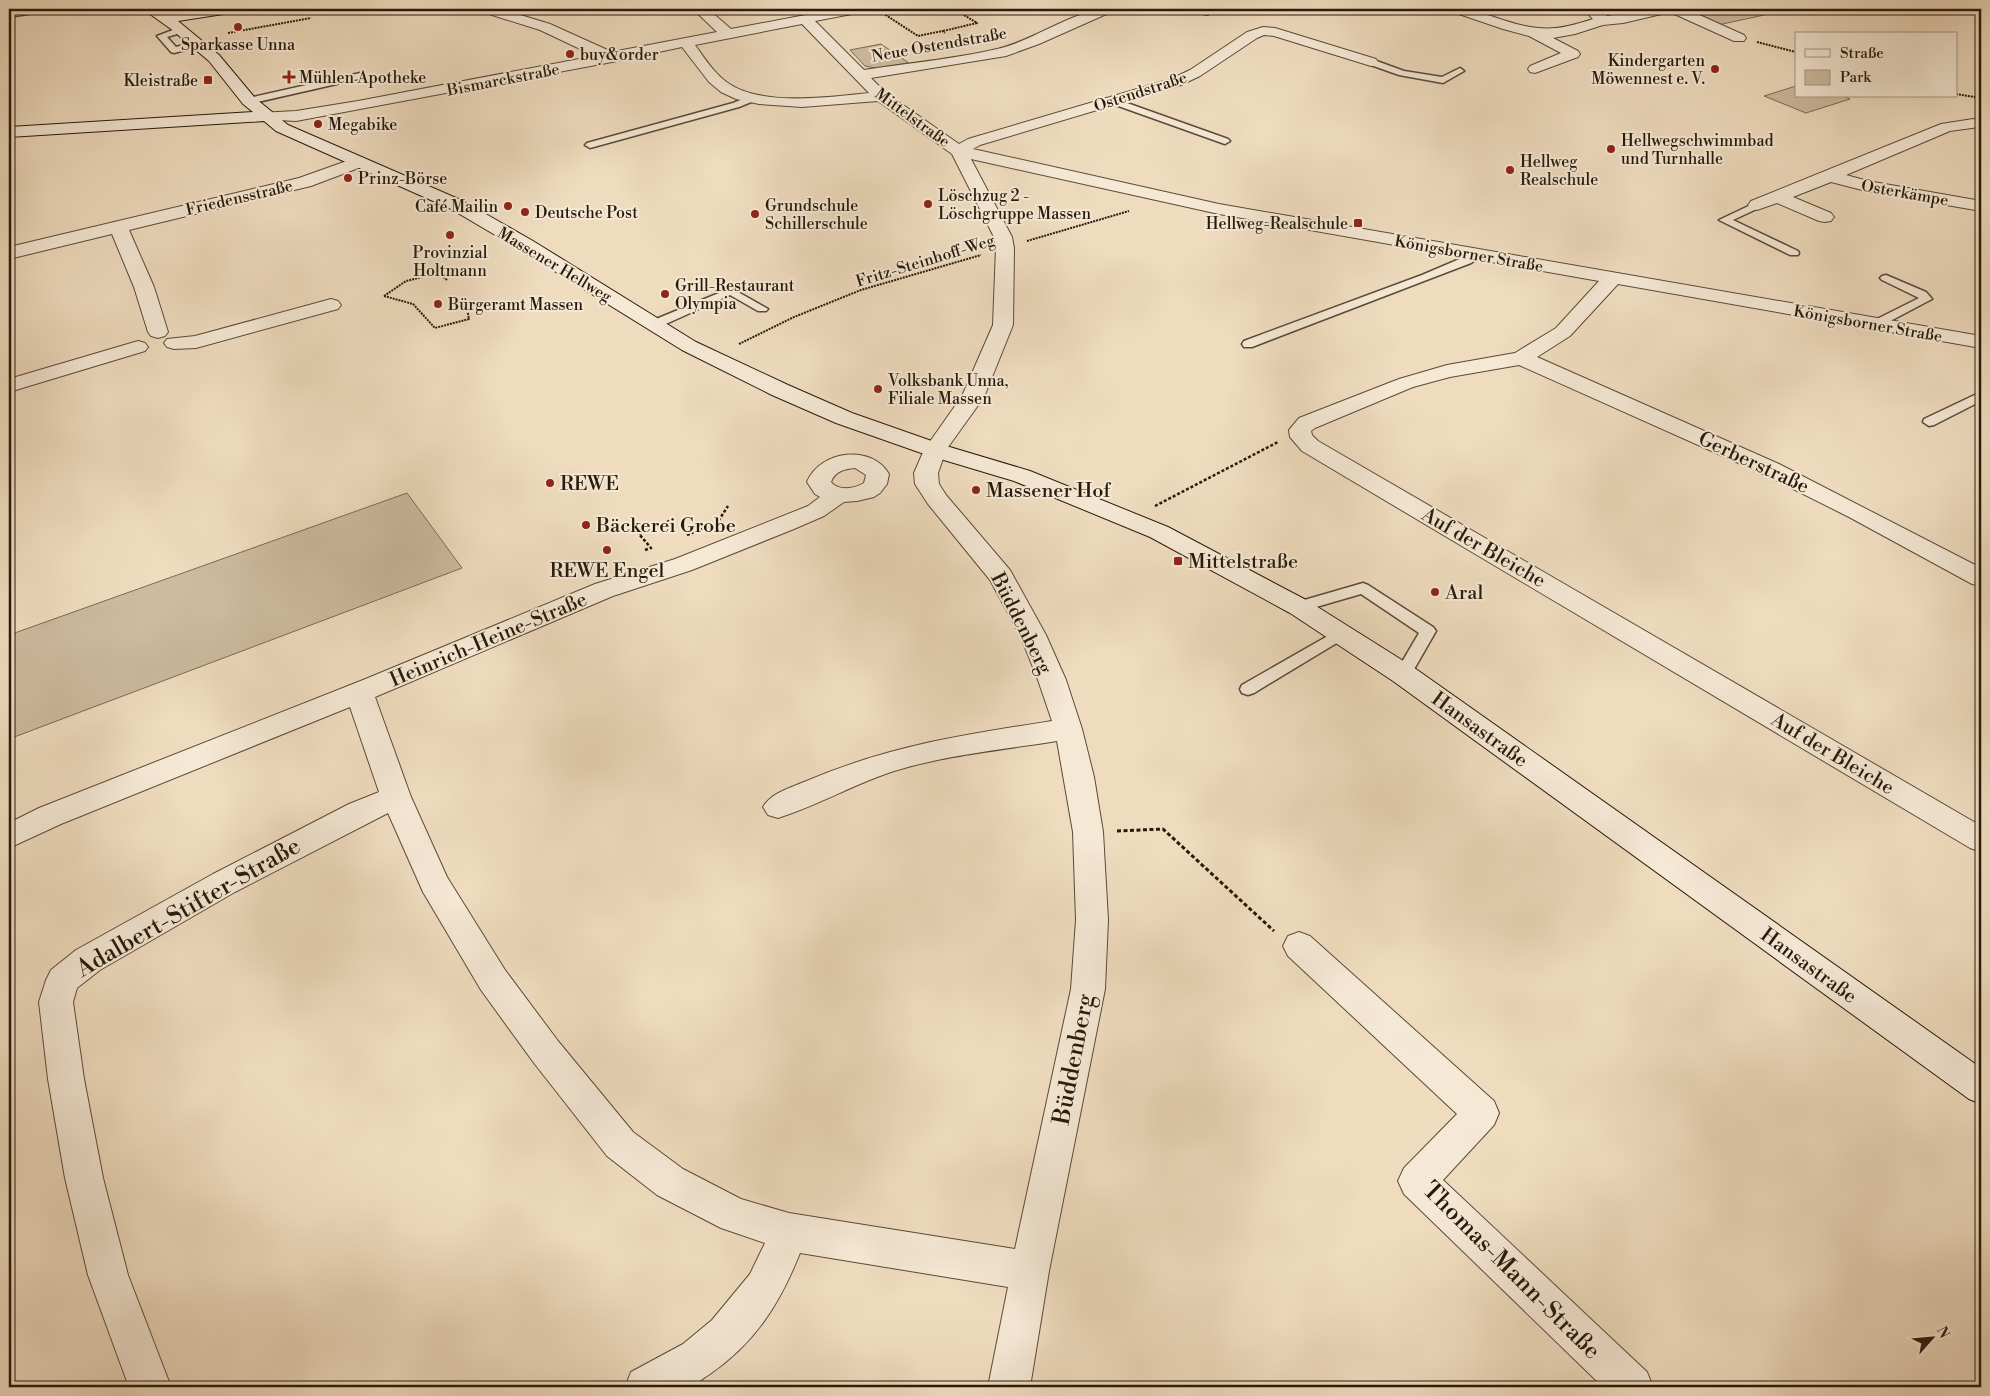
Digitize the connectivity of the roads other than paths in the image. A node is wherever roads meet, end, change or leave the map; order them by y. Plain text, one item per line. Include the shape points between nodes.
1 (46, 9) edge
2 (150, 9) edge
3 (231, 9) edge
4 (492, 9) edge
5 (700, 9) edge
6 (857, 9) edge
7 (1106, 9) edge
8 (1193, 9) edge
9 (1458, 9) edge
10 (1590, 9) edge
11 (1666, 9) edge
12 (1675, 9) edge
13 (1208, 12) dead end
14 (9, 15) edge
15 (805, 19) junction
16 (1601, 21) junction
17 (174, 25) junction
18 (1528, 30) junction
19 (728, 34) junction
20 (1740, 38) road end
21 (686, 42) junction
22 (198, 44) junction
23 (612, 58) junction
24 (1371, 62) joint
25 (1535, 69) dead end
26 (1460, 72) dead end
27 (860, 75) junction
28 (360, 76) dead end
29 (881, 96) junction
30 (753, 98) junction
31 (249, 101) junction
32 (1113, 101) junction
33 (265, 116) junction
34 (1972, 124) dead end
35 (9, 132) edge
36 (1225, 141) dead end
37 (590, 145) dead end
38 (959, 151) junction
39 (358, 162) junction
40 (1830, 176) junction
41 (1778, 197) junction
42 (1757, 205) joint
43 (1981, 206) edge
44 (1825, 217) dead end
45 (118, 226) junction
46 (9, 252) edge
47 (1794, 253) dead end
48 (1476, 255) junction
49 (1886, 278) dead end
50 (1612, 279) junction
51 (331, 306) dead end
52 (762, 309) dead end
53 (653, 324) junction
54 (1877, 324) junction
55 (166, 337) junction
56 (1981, 342) edge
57 (1248, 344) dead end
58 (1521, 358) junction
59 (9, 386) edge
60 (1981, 396) edge
61 (1929, 422) dead end
62 (935, 450) junction
63 (838, 496) dead end
64 (1981, 578) edge
65 (1299, 607) junction
66 (1340, 634) junction
67 (1403, 674) junction
68 (1248, 689) dead end
69 (359, 692) junction
70 (1068, 729) junction
71 (396, 797) junction
72 (778, 807) dead end
73 (9, 836) edge
74 (1981, 840) edge
75 (1299, 946) road end
76 (1981, 1088) edge
77 (789, 1232) junction
78 (1030, 1270) junction
79 (150, 1387) edge
80 (646, 1387) edge
81 (1009, 1387) edge
82 (1632, 1387) edge

1 - 14 lane
2 - 17 street, Massener Hellweg
3 - 17 street
4 - 23 street via 545,27
5 - 19 street
6 - 15 street, Bismarckstraße
7 - 27 street, Neue Ostendstraße via 1001,53
8 - 13 street
9 - 18 street
10 - 16 street via 1599,14
11 - 16 street
12 - 20 street
15 - 19 street, Bismarckstraße
15 - 27 street, Mittelstraße
16 - 18 street via 1560,33
17 - 22 street, Massener Hellweg
17 - 22 lane via 161,36 174,50
18 - 25 street via 1573,54
19 - 21 street, Bismarckstraße
21 - 23 street, Bismarckstraße
21 - 30 street via 707,71 725,88
22 - 31 street, Massener Hellweg via 226,71
23 - 33 street, Bismarckstraße via 358,106 296,116
24 - 26 lane via 1402,73 1443,80
24 - 32 street, Ostendstraße via 1275,32 1263,32 1252,35 1176,82
27 - 29 street, Mittelstraße
28 - 31 lane
29 - 30 street via 785,102
29 - 38 street, Mittelstraße
30 - 37 lane
31 - 33 street, Massener Hellweg
32 - 36 lane
32 - 38 street, Ostendstraße via 974,142
33 - 35 street
33 - 39 street, Massener Hellweg via 288,131
34 - 40 street, Osterkämpe via 1947,128
38 - 48 street, Königsborner Straße via 1168,199
38 - 62 street, Mittelstraße via 1003,237 1003,325 973,397
39 - 45 street, Friedensstraße via 305,182
39 - 53 street, Massener Hellweg via 457,205
40 - 41 street, Osterkämpe
40 - 43 street, Osterkämpe via 1866,186
41 - 42 street, Osterkämpe
41 - 44 street
42 - 47 lane via 1724,220
45 - 46 street, Friedensstraße
45 - 55 street
48 - 50 street, Königsborner Straße
48 - 57 lane
49 - 54 lane via 1922,294 1926,299
50 - 54 street, Königsborner Straße
50 - 58 street via 1563,332
51 - 55 street via 196,342
52 - 53 lane via 731,290
53 - 62 street, Massener Hellweg via 689,346 780,390 844,418
54 - 56 street, Königsborner Straße
55 - 59 street via 141,338 136,345 138,347
58 - 64 street, Gerberstraße via 1771,469
58 - 74 street, Auf der Bleiche via 1447,371 1406,383 1308,423 1300,430 1301,436 1310,446
60 - 61 lane
62 - 65 street, Hansastraße via 1022,476 1159,532
62 - 70 street, Büddenberg via 926,473 927,484 1001,576 1033,635
63 - 69 street, Heinrich-Heine-Straße via 820,509 655,575 608,589
65 - 66 street, Hansastraße
65 - 67 lane via 1363,588 1428,631
66 - 67 street, Hansastraße
66 - 68 lane
67 - 76 street, Hansastraße
69 - 71 street
69 - 73 street, Heinrich-Heine-Straße via 50,816
70 - 72 street via 925,753 826,784
70 - 78 street, Büddenberg via 1088,832 1092,920 1088,989
71 - 77 street via 434,883 493,980 620,1144 670,1182 734,1215
71 - 79 street, Adalbert-Stifter-Straße via 360,812 224,883 88,960 63,980 56,1002 84,1178 108,1275
75 - 82 street, Thomas-Mann-Straße via 1481,1113 1418,1181
77 - 78 street
77 - 80 street via 764,1287 724,1338 675,1374
78 - 81 street, Büddenberg

